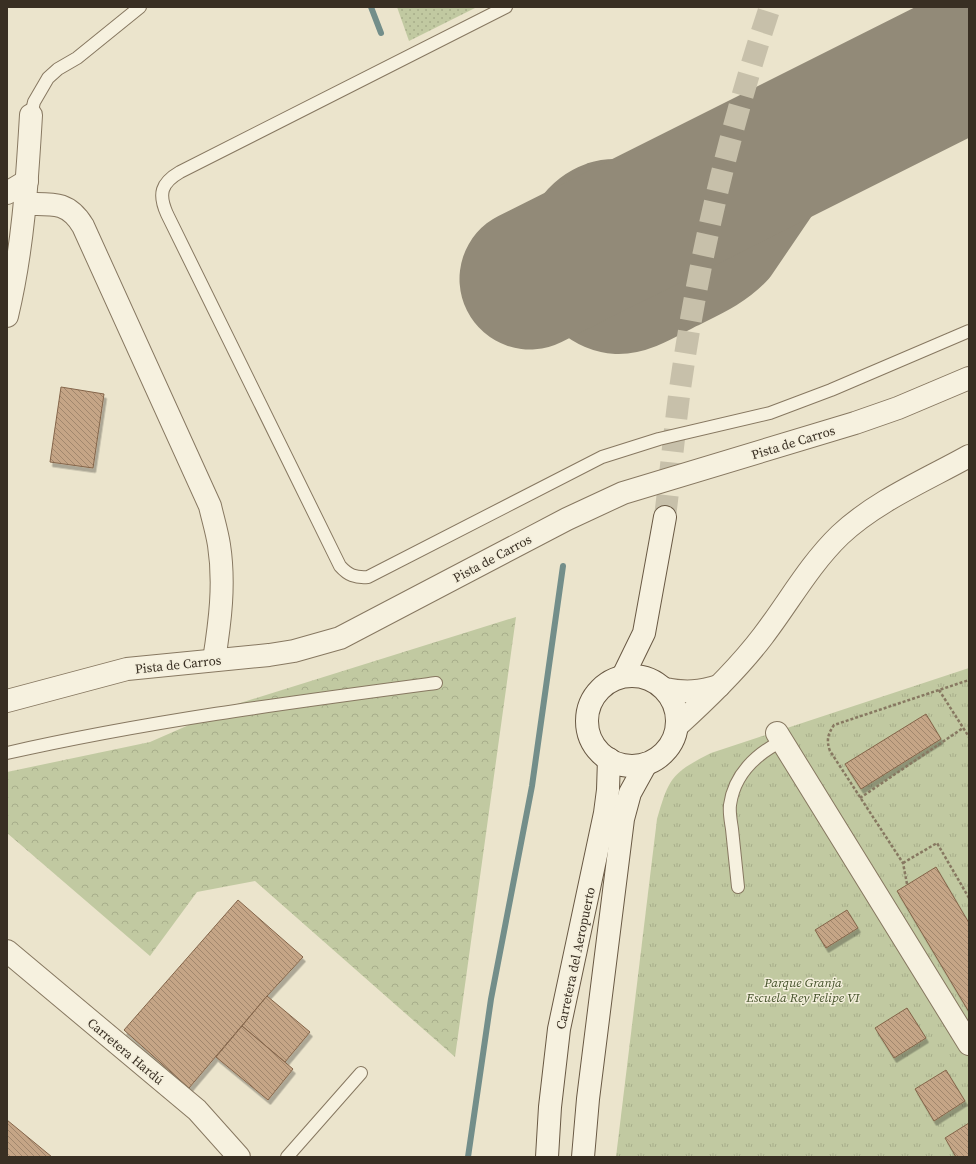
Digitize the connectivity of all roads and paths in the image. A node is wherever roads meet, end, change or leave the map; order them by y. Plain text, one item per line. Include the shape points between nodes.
1 (140, 7) edge
2 (506, 7) edge
3 (31, 115) joint
4 (27, 181) junction
5 (7, 193) edge
6 (26, 204) junction
7 (7, 316) edge
8 (969, 331) edge
9 (969, 378) edge
10 (969, 456) edge
11 (665, 517) tunnel mouth
12 (644, 633) junction
13 (214, 660) junction
14 (623, 676) junction
15 (969, 680) edge
16 (436, 684) dead end
17 (659, 685) junction
18 (719, 686) junction
19 (939, 690) junction
20 (7, 701) edge
21 (677, 726) junction
22 (963, 728) junction
23 (779, 737) joint
24 (969, 737) edge
25 (7, 753) edge
26 (609, 759) junction
27 (646, 764) junction
28 (860, 798) junction
29 (903, 863) junction
30 (908, 884) dead end
31 (738, 887) dead end
32 (969, 898) edge
33 (7, 951) edge
34 (969, 1044) edge
35 (361, 1073) dead end
36 (239, 1157) edge
37 (287, 1157) edge
38 (547, 1157) edge
39 (583, 1157) edge

1 - 3 lane via 48,78 34,102
2 - 8 lane via 180,172 170,178 163,189 162,202 167,214 340,566 347,574 357,578 368,577 602,457 659,439 770,413
3 - 4 street
4 - 5 street
4 - 6 street
6 - 7 street via 18,265
6 - 13 street via 65,207 77,215 210,506 219,545 222,579 221,618
9 - 13 street, Pista de Carros via 855,423 623,493 566,519 340,638 294,651
10 - 18 street via 874,509 841,534 812,565 764,635
11 - 12 street
12 - 14 street
12 - 17 street
13 - 20 street, Pista de Carros via 127,669
14 - 17 street via 644,677
14 - 26 street via 605,685 589,708 587,723 590,737 598,750
15 - 19 path
16 - 25 lane via 261,706 75,738
17 - 18 street via 683,692 702,691
17 - 21 street via 672,700 677,712
18 - 21 street
19 - 22 path
19 - 28 path via 834,725 829,732 827,743
21 - 27 street via 672,742 661,756
22 - 24 path
22 - 28 path
23 - 31 lane via 745,769 733,793 730,806
23 - 34 street
26 - 27 street via 627,766
26 - 38 street, Carretera del Aeropuerto via 605,813 559,1029
27 - 39 street, Carretera del Aeropuerto via 630,793 623,819
28 - 29 path
29 - 30 path
29 - 32 path via 937,843
33 - 36 street, Carretera Hardú via 197,1110
35 - 37 lane

